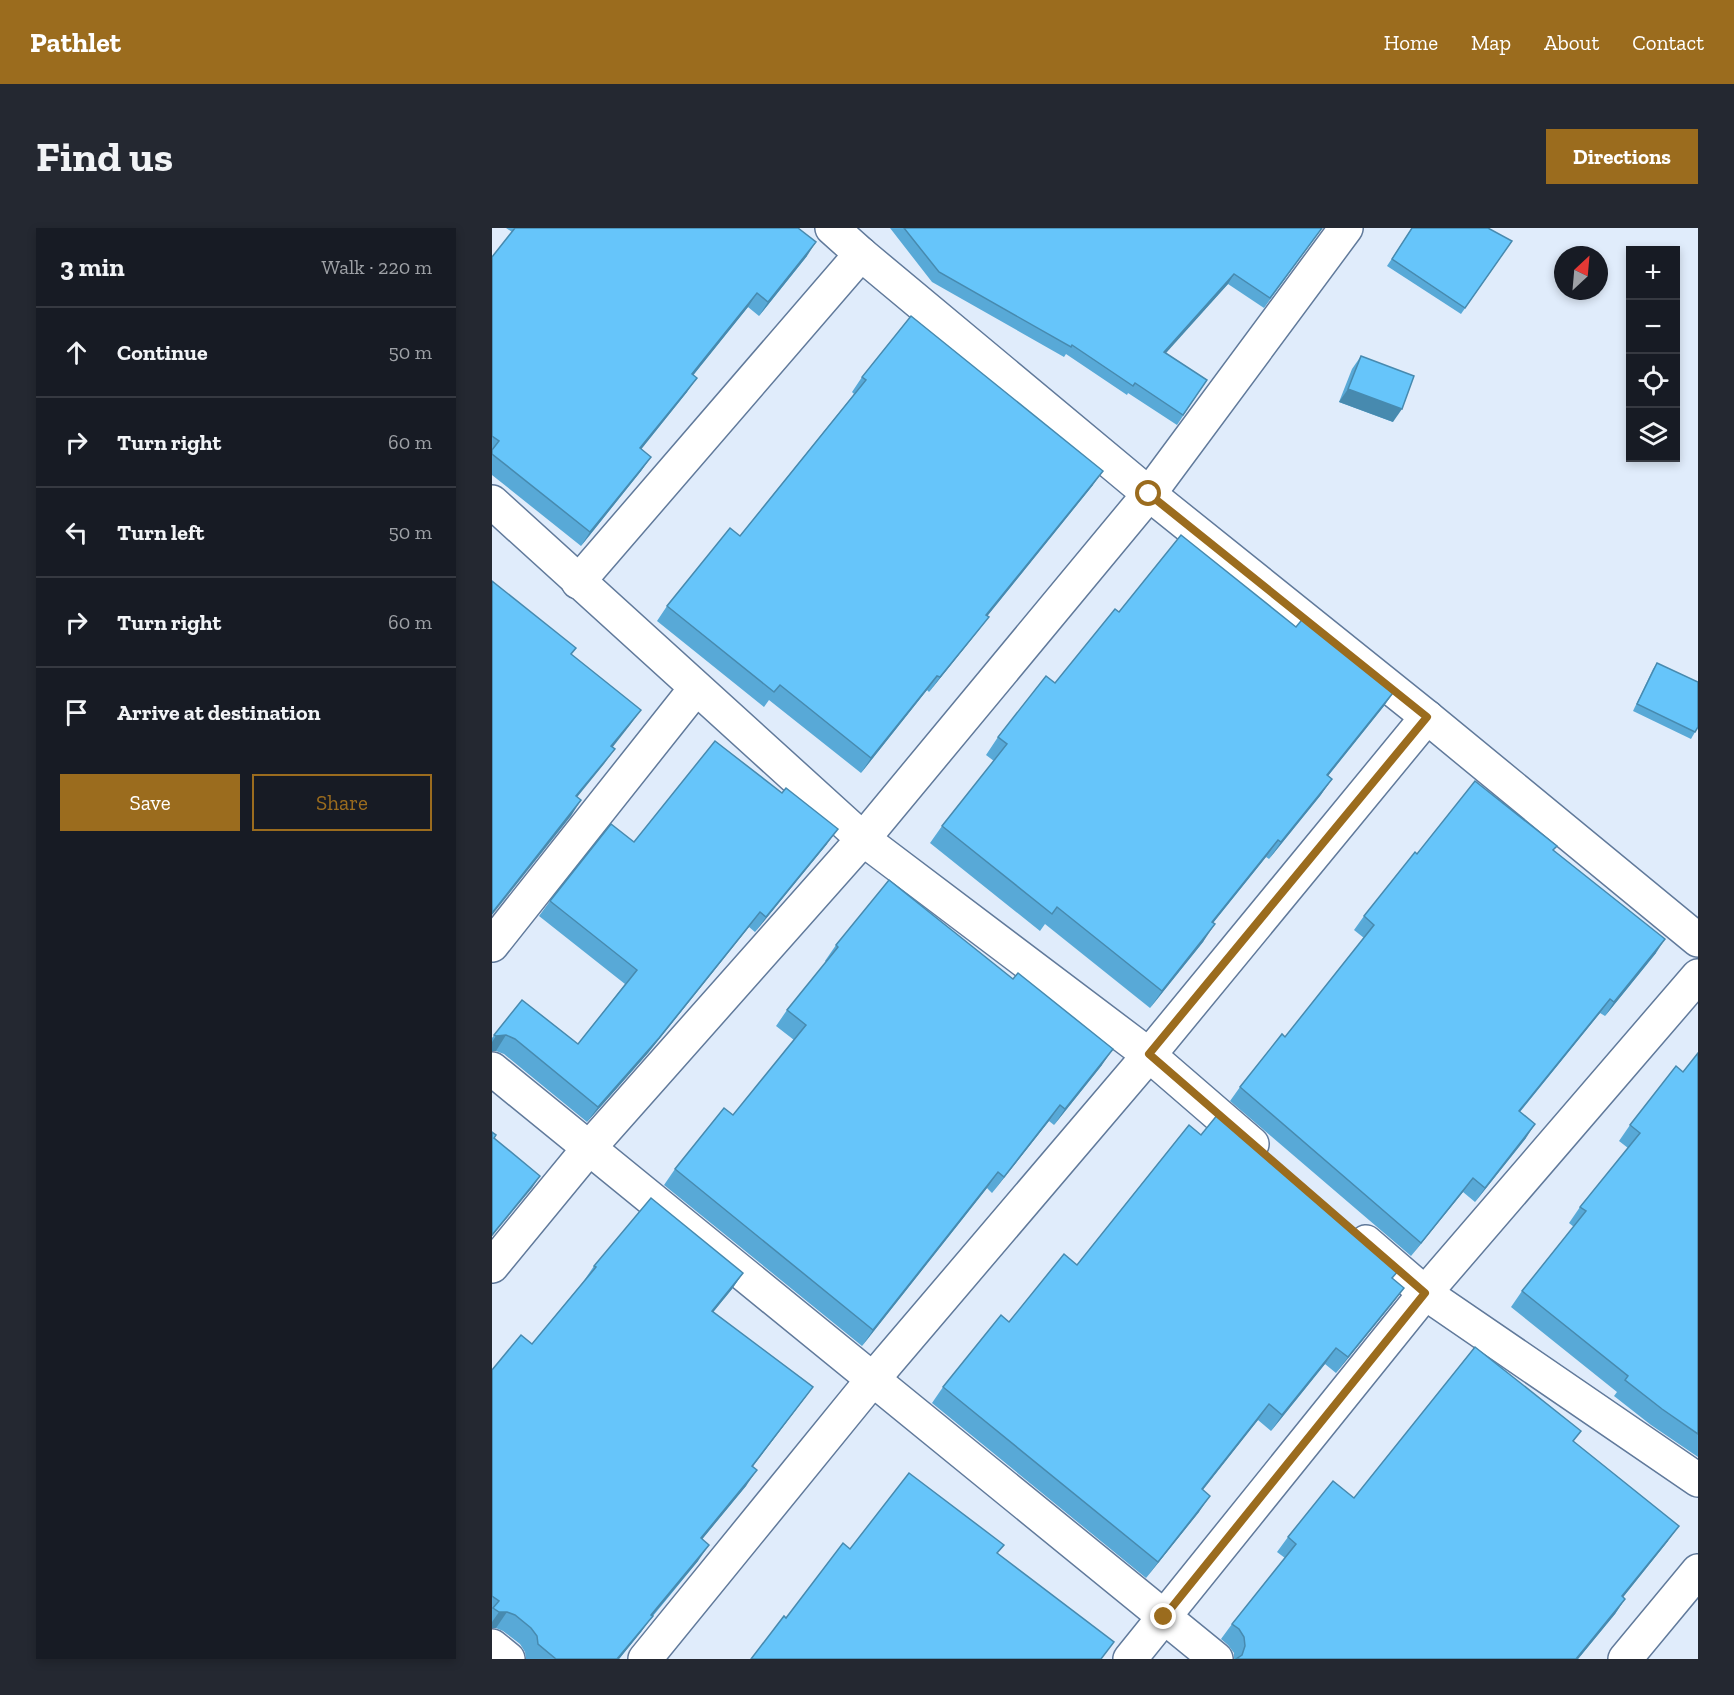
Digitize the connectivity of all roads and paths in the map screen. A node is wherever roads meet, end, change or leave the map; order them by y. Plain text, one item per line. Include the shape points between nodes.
1 (832, 228) edge
2 (1343, 230) edge
3 (861, 254) junction
4 (1149, 494) junction
5 (492, 502) edge
6 (578, 582) junction
7 (696, 688) junction
8 (1427, 717) junction
9 (862, 839) junction
10 (1698, 940) edge
11 (492, 945) edge
12 (1698, 976) edge
13 (1149, 1054) junction
14 (492, 1069) edge
15 (589, 1148) junction
16 (1274, 1162) edge
17 (1345, 1224) edge
18 (492, 1266) edge
19 (1425, 1293) junction
20 (873, 1378) junction
21 (1698, 1480) edge
22 (1698, 1571) edge
23 (1164, 1617) junction
24 (492, 1646) edge
25 (508, 1659) edge
26 (645, 1659) edge
27 (1130, 1659) edge
28 (1216, 1659) edge
29 (1625, 1659) edge

1 - 3 street
2 - 4 street
3 - 4 street
3 - 6 street
4 - 8 street
4 - 9 street
5 - 6 street
6 - 7 street
7 - 9 street
7 - 11 street
8 - 10 street
8 - 13 street
9 - 13 street
9 - 15 street
12 - 19 street
13 - 16 street
13 - 20 street
14 - 15 street
15 - 18 street
15 - 20 street
17 - 19 street
19 - 21 street
19 - 23 street
20 - 23 street
20 - 26 street
22 - 29 street
23 - 27 street
23 - 28 street
24 - 25 street

